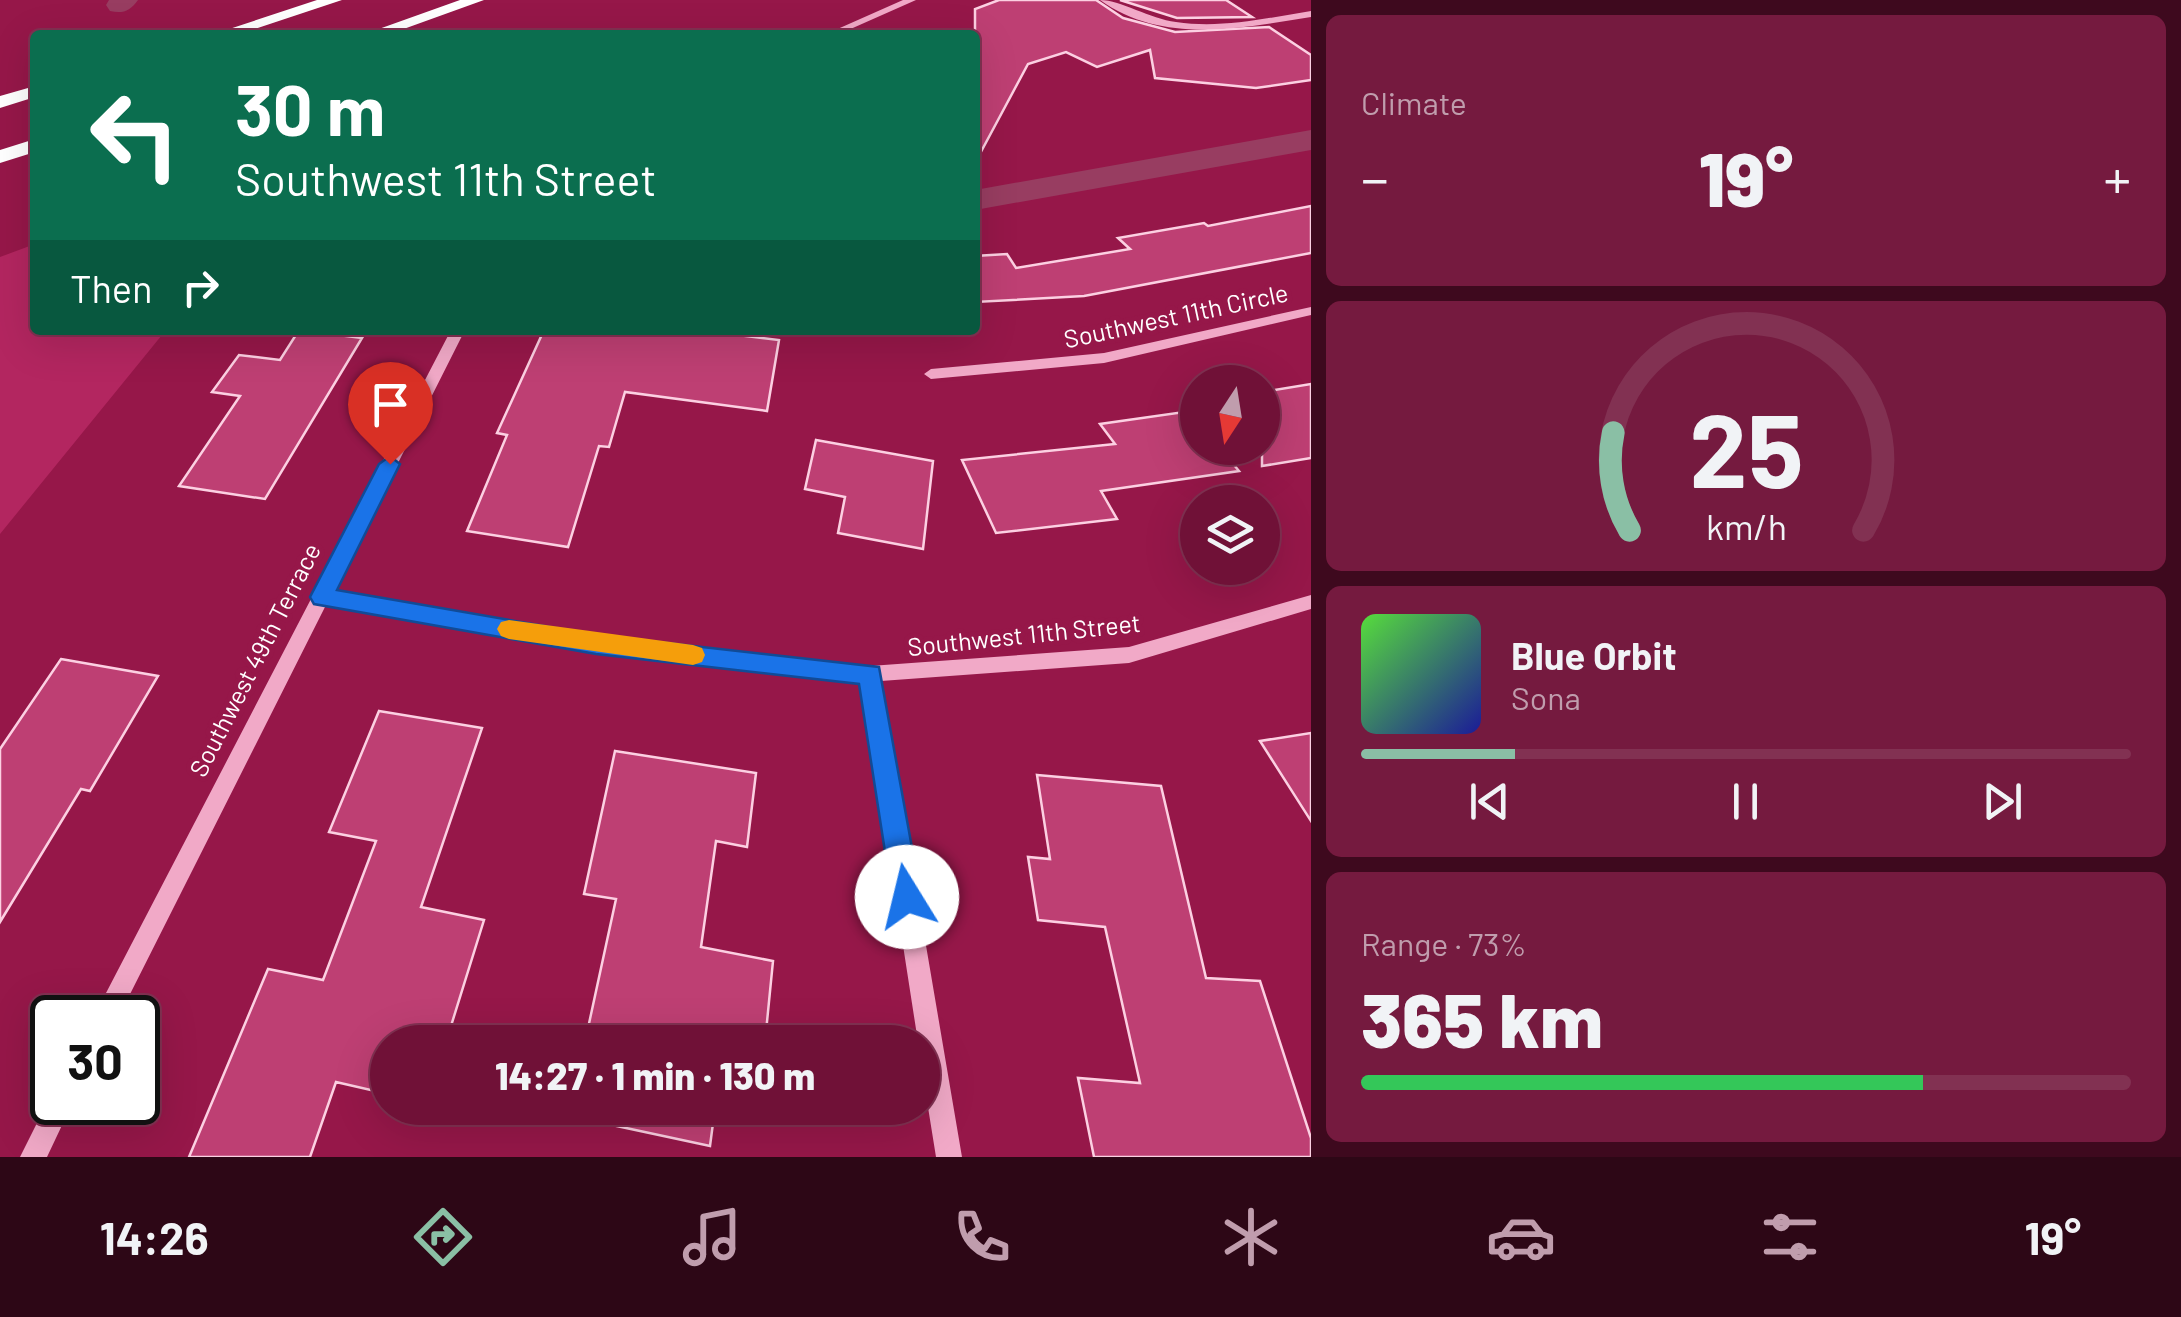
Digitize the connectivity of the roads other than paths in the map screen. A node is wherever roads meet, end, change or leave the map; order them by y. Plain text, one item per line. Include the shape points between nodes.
1 (334, 0) edge
2 (476, 0) edge
3 (911, 0) edge
4 (1105, 0) edge
5 (1311, 14) edge
6 (235, 30) edge
7 (385, 30) edge
8 (840, 30) edge
9 (30, 93) edge
10 (0, 102) edge
11 (30, 147) edge
12 (0, 157) edge
13 (1311, 311) edge
14 (455, 335) edge
15 (930, 374) dead end
16 (322, 597) junction
17 (1311, 602) edge
18 (870, 674) junction
19 (117, 995) edge
20 (49, 1125) edge
21 (33, 1157) edge
22 (950, 1157) edge

1 - 6 highway
2 - 7 highway
3 - 8 street
4 - 5 street via 1131,16 1176,28 1208,30
9 - 10 highway
11 - 12 highway
13 - 15 street, Southwest 11th Circle via 1104,358
14 - 16 street, Southwest 49th Terrace
16 - 18 street, Southwest 11th Street via 596,644
16 - 19 street, Southwest 49th Terrace
17 - 18 street, Southwest 11th Street via 1129,655
18 - 22 street
20 - 21 street

